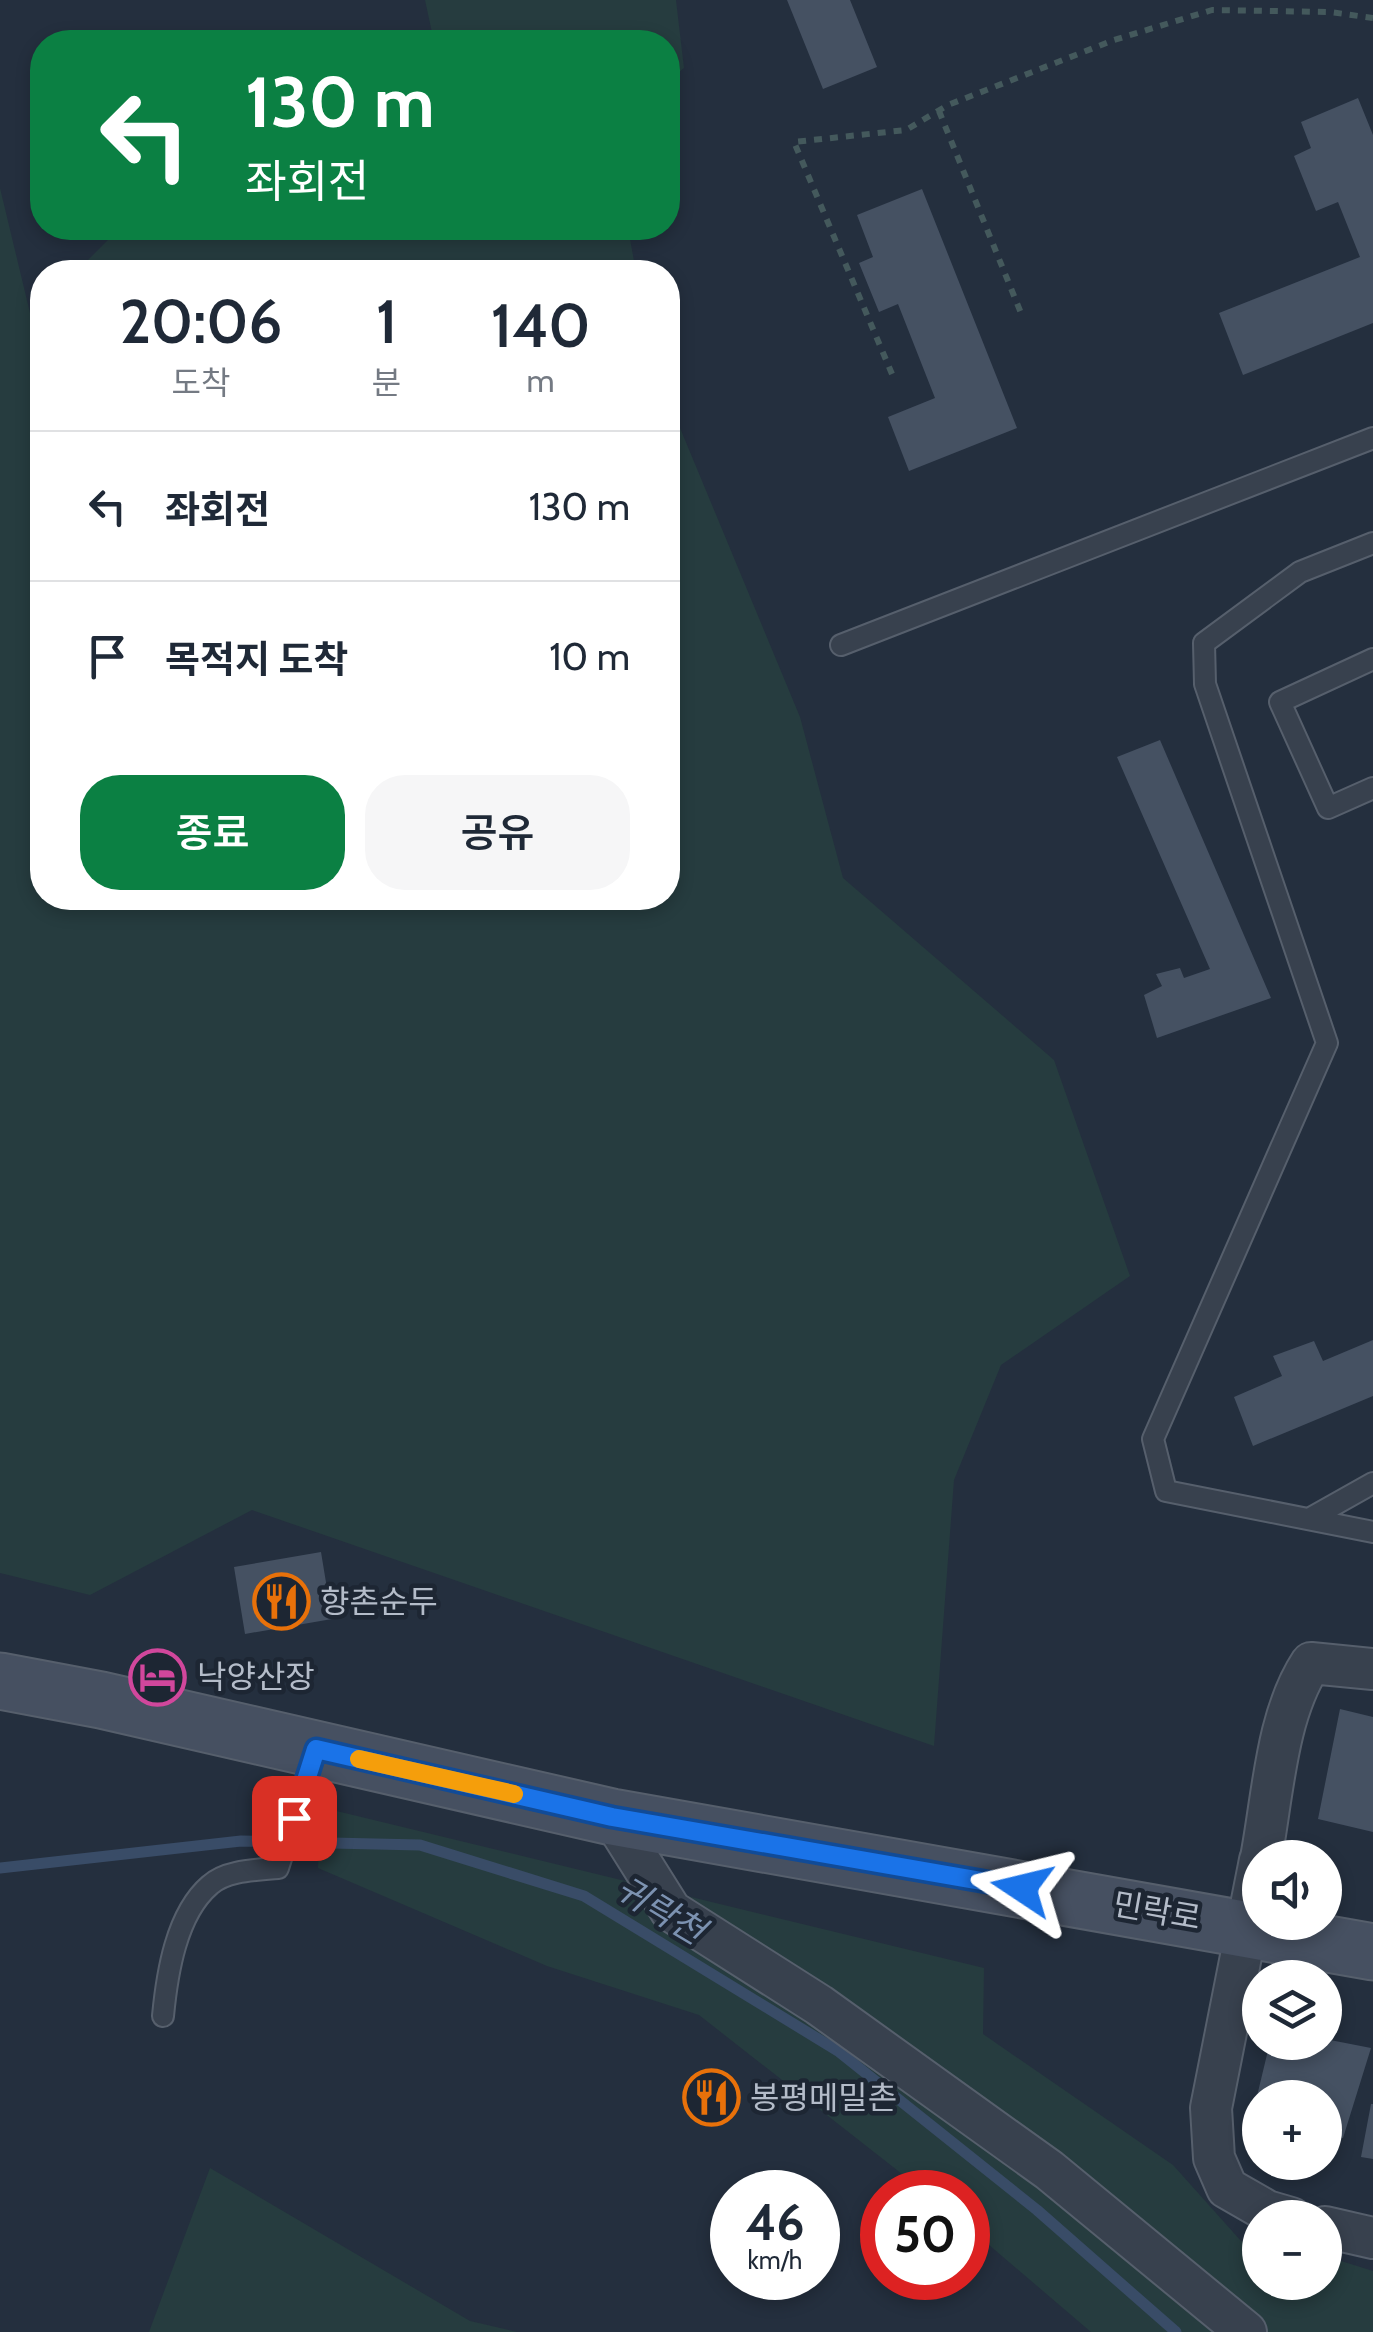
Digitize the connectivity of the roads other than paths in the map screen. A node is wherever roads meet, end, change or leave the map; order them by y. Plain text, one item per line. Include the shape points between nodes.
1 (1373, 438) edge
2 (1373, 543) edge
3 (840, 645) dead end
4 (1373, 659) edge
5 (1373, 788) edge
6 (1373, 1483) edge
7 (1309, 1519) junction
8 (1373, 1532) edge
9 (1373, 1669) edge
10 (0, 1681) edge
11 (316, 1749) junction
12 (612, 1817) junction
13 (1264, 1840) edge
14 (1242, 1926) edge
15 (1244, 1940) edge
16 (1313, 1940) edge
17 (1373, 1952) edge
18 (163, 2016) dead end
19 (1247, 2200) edge
20 (1342, 2231) edge
21 (1373, 2238) edge
22 (1246, 2332) edge

1 - 3 lane
2 - 7 lane via 1300,572 1204,643 1205,684 1328,1043 1153,1439 1166,1491
4 - 5 lane via 1280,702 1328,808
6 - 7 lane
7 - 8 lane
9 - 13 street via 1311,1663 1291,1702
10 - 11 main road, 민락로
11 - 12 main road, 민락로
11 - 18 lane via 278,1868 212,1883 191,1908 167,1974
12 - 14 main road, 민락로
12 - 22 street via 671,1910 819,2005 1049,2170
15 - 19 street via 1211,2108 1214,2158 1226,2188
16 - 17 main road, 민락로
20 - 21 street

